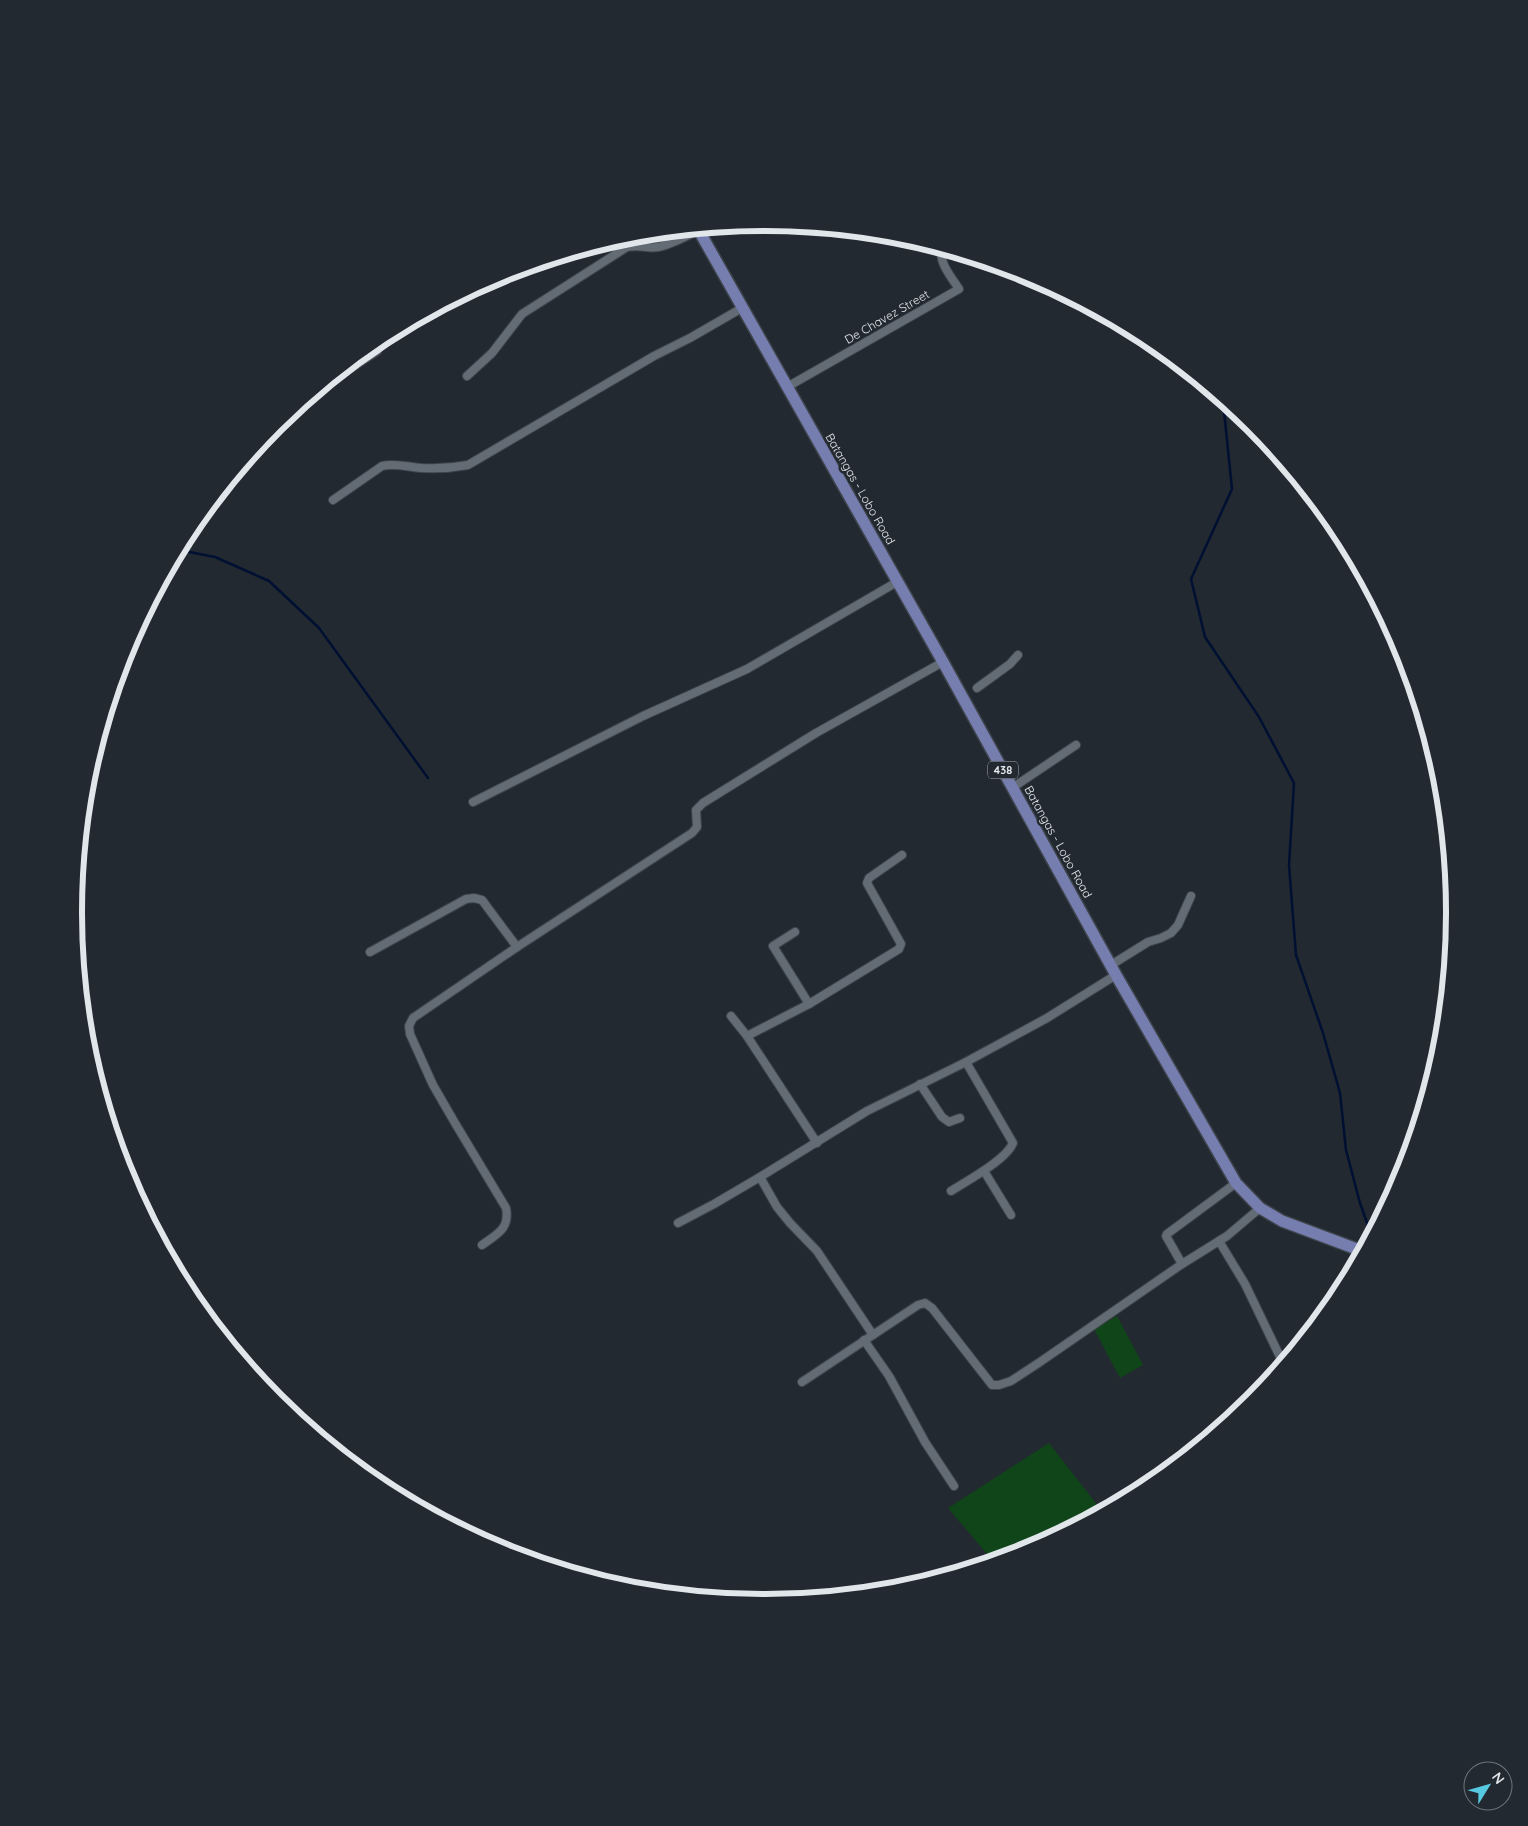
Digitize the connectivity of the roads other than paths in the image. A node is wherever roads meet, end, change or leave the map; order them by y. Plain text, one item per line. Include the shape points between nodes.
1 (701, 235) edge
2 (684, 236) edge
3 (940, 255) edge
4 (742, 308) junction
5 (467, 376) dead end
6 (787, 386) junction
7 (333, 500) dead end
8 (897, 582) junction
9 (1018, 655) dead end
10 (943, 662) junction
11 (970, 692) junction
12 (1076, 745) dead end
13 (1012, 788) junction
14 (473, 802) dead end
15 (902, 855) dead end
16 (1191, 896) dead end
17 (795, 932) dead end
18 (516, 947) junction
19 (370, 952) dead end
20 (1113, 970) junction
21 (809, 1004) junction
22 (731, 1016) dead end
23 (746, 1036) junction
24 (966, 1062) junction
25 (920, 1084) junction
26 (960, 1118) dead end
27 (817, 1143) junction
28 (984, 1171) junction
29 (760, 1177) junction
30 (1236, 1183) junction
31 (951, 1192) dead end
32 (1260, 1208) junction
33 (1011, 1215) dead end
34 (678, 1223) dead end
35 (1219, 1241) junction
36 (482, 1245) dead end
37 (1357, 1249) edge
38 (1182, 1264) junction
39 (873, 1335) junction
40 (864, 1340) junction
41 (1280, 1357) edge
42 (802, 1382) dead end
43 (954, 1486) dead end

1 - 4 main road, Batangas - Lobo Road / 438
2 - 5 street via 660,247 637,244 627,247 522,314 492,353
3 - 6 street, De Chavez Street via 959,289
4 - 6 main road, Batangas - Lobo Road / 438
4 - 7 street via 468,465 446,468 382,466
6 - 8 main road, Batangas - Lobo Road / 438
8 - 10 main road, Batangas - Lobo Road / 438
8 - 14 street via 746,669 643,716
9 - 11 street
10 - 11 main road, Batangas - Lobo Road / 438
10 - 18 street via 816,733 703,802 696,810 697,827 692,833
11 - 13 main road, Batangas - Lobo Road / 438
12 - 13 street
13 - 20 main road, Batangas - Lobo Road / 438
15 - 21 street via 866,882 901,944 899,949
16 - 20 street via 1171,933 1148,942
17 - 21 street via 773,946
18 - 19 street via 482,900 474,898 466,899
18 - 36 street via 413,1018 409,1026 433,1085 506,1208 505,1228
20 - 24 street via 1046,1018
20 - 30 main road, Batangas - Lobo Road / 438
21 - 23 street
22 - 23 street
23 - 27 street
24 - 25 street
24 - 28 street via 1013,1143 1008,1152
25 - 26 street via 942,1117 949,1122
25 - 27 street via 867,1111
27 - 29 street
28 - 31 street
28 - 33 street
29 - 34 street
29 - 39 street via 790,1223 817,1251
30 - 32 main road, Batangas - Lobo Road / 438
30 - 38 street via 1166,1236
32 - 35 street
32 - 37 main road, Batangas - Lobo Road / 438 via 1282,1221
35 - 38 street
35 - 41 street via 1245,1284
38 - 39 street via 1040,1362 999,1385 992,1385 925,1303
39 - 40 street
40 - 42 street
40 - 43 street

